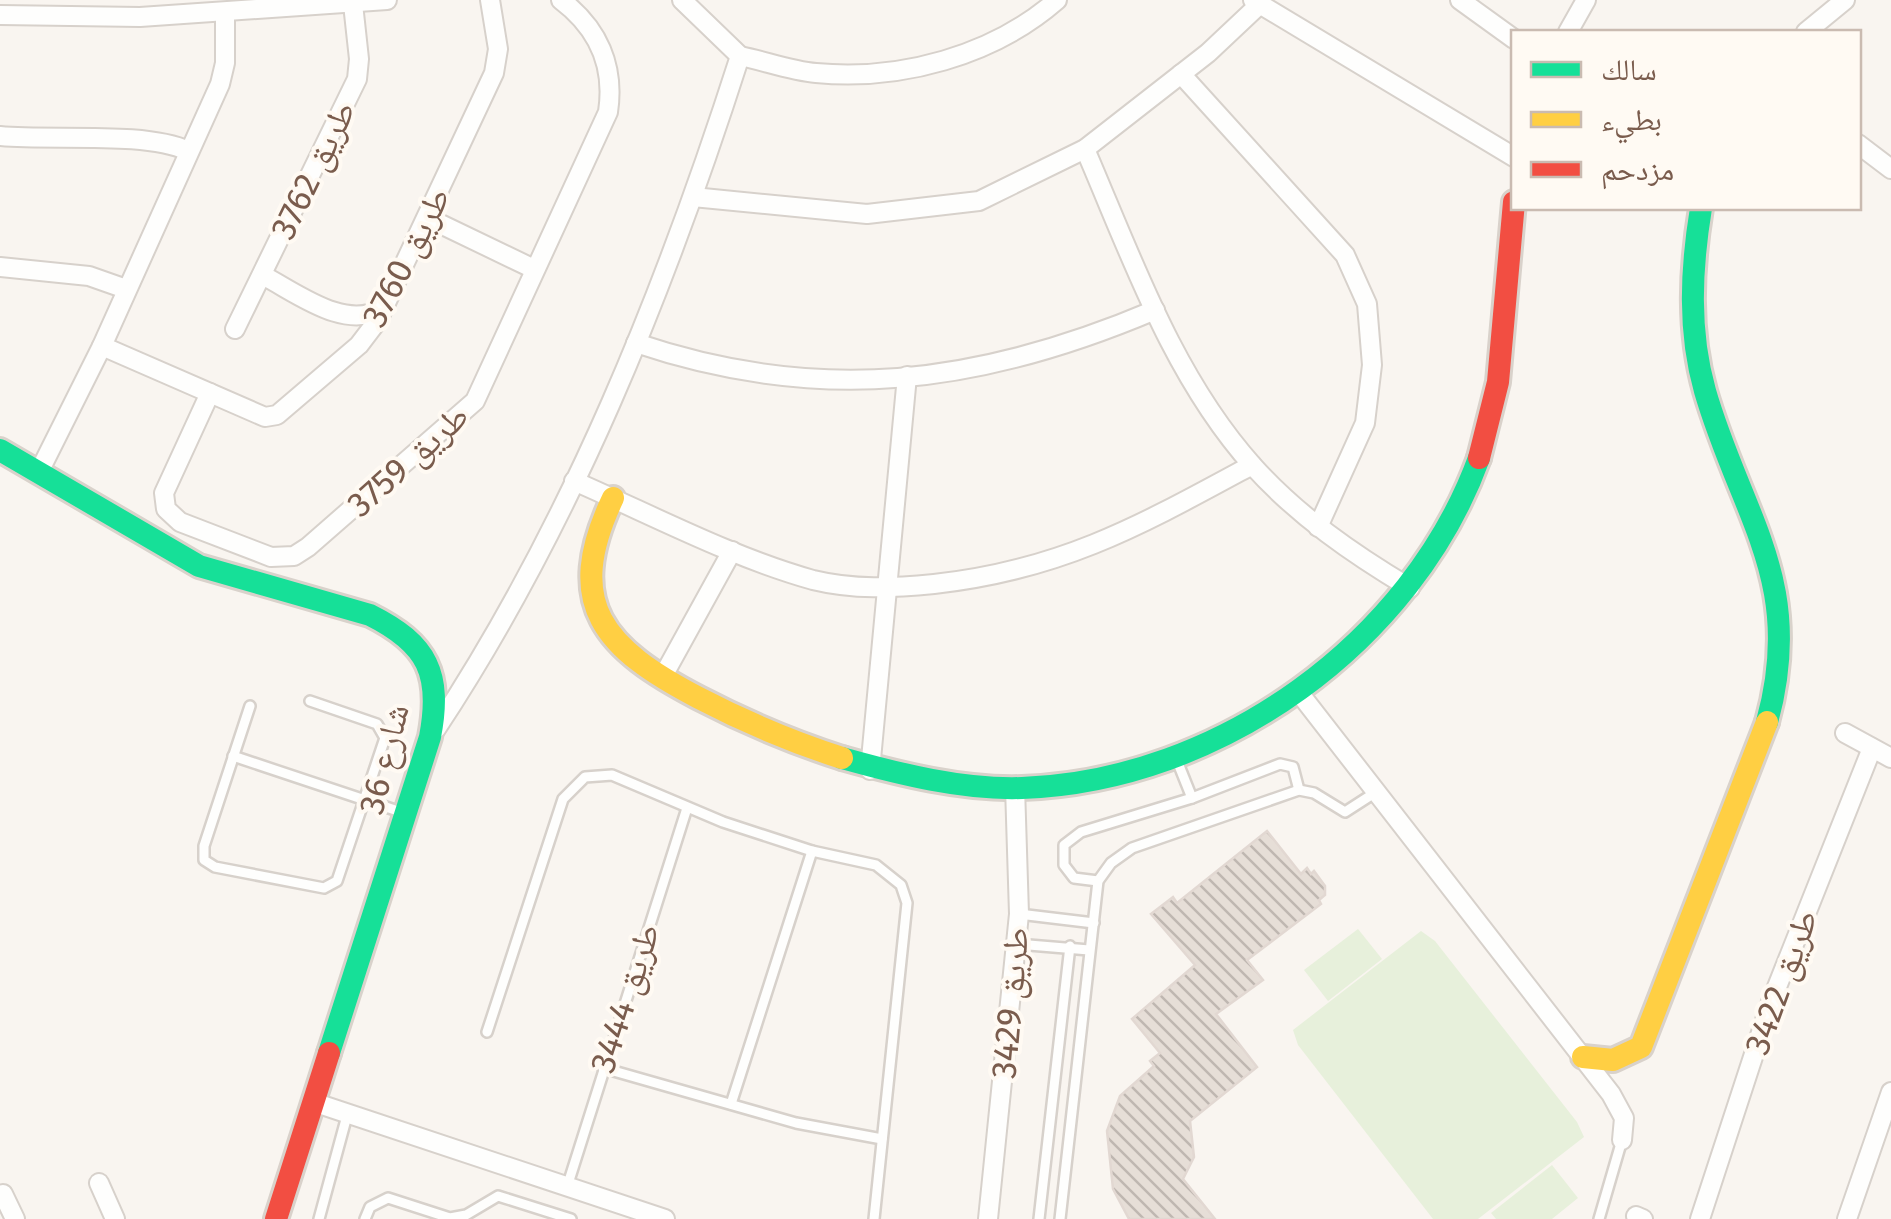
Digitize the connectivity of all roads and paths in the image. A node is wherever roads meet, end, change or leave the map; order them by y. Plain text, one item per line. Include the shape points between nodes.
1 (388, 0) edge
2 (490, 0) edge
3 (562, 0) edge
4 (682, 0) edge
5 (1057, 0) edge
6 (1460, 0) edge
7 (1586, 0) edge
8 (1844, 0) edge
9 (1256, 3) edge
10 (295, 4) edge
11 (353, 4) junction
12 (225, 13) junction
13 (0, 15) edge
14 (1569, 30) edge
15 (1808, 30) edge
16 (1511, 36) edge
17 (740, 56) junction
18 (1181, 74) junction
19 (0, 136) edge
20 (1861, 146) edge
21 (1085, 149) junction
22 (188, 150) junction
23 (1511, 156) edge
24 (1891, 169) edge
25 (693, 198) junction
26 (1513, 210) edge
27 (1702, 210) edge
28 (428, 218) junction
29 (0, 267) edge
30 (534, 269) junction
31 (262, 275) junction
32 (126, 289) junction
33 (383, 308) junction
34 (1155, 310) junction
35 (344, 316) junction
36 (236, 328) dead end
37 (636, 344) junction
38 (102, 346) junction
39 (352, 350) junction
40 (907, 376) junction
41 (210, 393) junction
42 (0, 450) edge
43 (1252, 465) junction
44 (39, 472) junction
45 (574, 481) junction
46 (612, 498) junction
47 (1318, 527) junction
48 (732, 551) junction
49 (889, 588) junction
50 (1410, 588) junction
51 (662, 678) junction
52 (1297, 690) junction
53 (310, 702) dead end
54 (250, 706) dead end
55 (1845, 733) dead end
56 (430, 738) junction
57 (1872, 748) junction
58 (234, 756) junction
59 (1176, 756) junction
60 (1891, 758) edge
61 (870, 770) junction
62 (1015, 787) junction
63 (1299, 790) junction
64 (1376, 792) junction
65 (364, 797) junction
66 (1192, 798) junction
67 (686, 808) junction
68 (407, 814) junction
69 (812, 850) junction
70 (1098, 881) junction
71 (1019, 914) junction
72 (1094, 923) junction
73 (1017, 944) junction
74 (1070, 946) junction
75 (1089, 950) junction
76 (488, 1032) dead end
77 (1583, 1057) junction
78 (602, 1068) junction
79 (1891, 1092) edge
80 (316, 1103) junction
81 (731, 1104) junction
82 (348, 1112) junction
83 (882, 1139) junction
84 (1622, 1140) joint
85 (98, 1182) dead end
86 (566, 1189) junction
87 (3, 1194) dead end
88 (15, 1219) edge
89 (115, 1219) edge
90 (276, 1219) edge
91 (319, 1219) edge
92 (365, 1219) edge
93 (571, 1219) edge
94 (665, 1219) edge
95 (874, 1219) edge
96 (988, 1219) edge
97 (1039, 1219) edge
98 (1060, 1219) edge
99 (1599, 1219) edge
100 (1700, 1219) edge
101 (1847, 1219) edge

1 - 11 street
2 - 28 street, طريق 3760 via 497,64
3 - 30 street, طريق 3759 via 599,42 610,98 604,125
4 - 17 street
5 - 17 street via 967,54 892,72 815,73
6 - 16 street
7 - 14 street
8 - 15 street
9 - 18 street
9 - 23 street
10 - 11 street
10 - 12 street
11 - 31 street, طريق 3762 via 356,79
12 - 13 street
12 - 22 street via 223,74
17 - 25 street
18 - 21 street
18 - 47 street via 1345,255 1366,304 1372,365 1364,423
19 - 22 street via 160,140
20 - 24 street
21 - 25 street via 980,201 867,214
21 - 34 street
22 - 32 street
25 - 37 street
26 - 50 street via 1498,384 1480,457 1450,526
27 - 77 street via 1691,303 1697,356 1768,556 1777,597 1779,679 1766,738 1641,1047 1612,1061
28 - 30 street
28 - 33 street, طريق 3760
29 - 32 street via 89,276
30 - 41 street, طريق 3759 via 469,408 294,556 264,554 180,522 166,509 164,493
31 - 35 street
31 - 36 street, طريق 3762
32 - 38 street
33 - 35 street
33 - 39 street, طريق 3760
34 - 40 street via 1076,344 992,365
34 - 43 street via 1213,415
35 - 39 street
37 - 40 street via 769,378
37 - 45 street
38 - 41 street, طريق 3760
38 - 44 street
39 - 41 street, طريق 3760 via 270,417
40 - 49 street
42 - 44 street, شارع 36
43 - 47 street
43 - 49 street via 1086,552 1022,571
44 - 56 street, شارع 36 via 199,566 396,628 416,643 432,674
45 - 46 street
45 - 56 street via 498,636
46 - 48 street
46 - 51 street via 592,546 593,604 623,652
47 - 50 street
48 - 49 street via 814,580
48 - 51 street
49 - 61 street
50 - 52 street via 1358,644
51 - 61 street via 763,730
52 - 59 street via 1205,746
52 - 64 street
53 - 65 lane via 382,730
54 - 58 lane
55 - 57 street
56 - 68 street, شارع 36
57 - 60 street
57 - 100 street, طريق 3422 via 1771,1002
58 - 65 lane
58 - 65 lane via 202,853 208,865 331,886
59 - 62 street via 1128,772
59 - 66 lane
61 - 62 street
62 - 71 street, طريق 3429
63 - 64 lane via 1345,812
63 - 66 lane via 1293,767 1280,764
63 - 70 lane via 1132,848
64 - 77 street
65 - 68 lane
66 - 70 lane via 1071,838 1062,852 1068,872
67 - 69 lane
67 - 76 lane via 612,774 595,772 574,785
67 - 78 lane, طريق 3444
68 - 80 street, شارع 36
69 - 81 lane
69 - 83 lane via 876,864 906,894
70 - 72 lane
71 - 72 lane
71 - 73 street, طريق 3429
72 - 75 lane
73 - 74 lane
73 - 96 street, طريق 3429
74 - 75 lane
74 - 97 lane
75 - 98 lane
77 - 84 street via 1620,1107
78 - 81 lane
78 - 86 lane, طريق 3444
79 - 101 street
80 - 82 street
80 - 90 street, شارع 36
81 - 83 lane
82 - 86 street
82 - 91 lane
83 - 95 lane
84 - 99 lane
85 - 89 street
86 - 94 street
87 - 88 street
92 - 93 lane via 370,1207 388,1198 450,1218 498,1196

